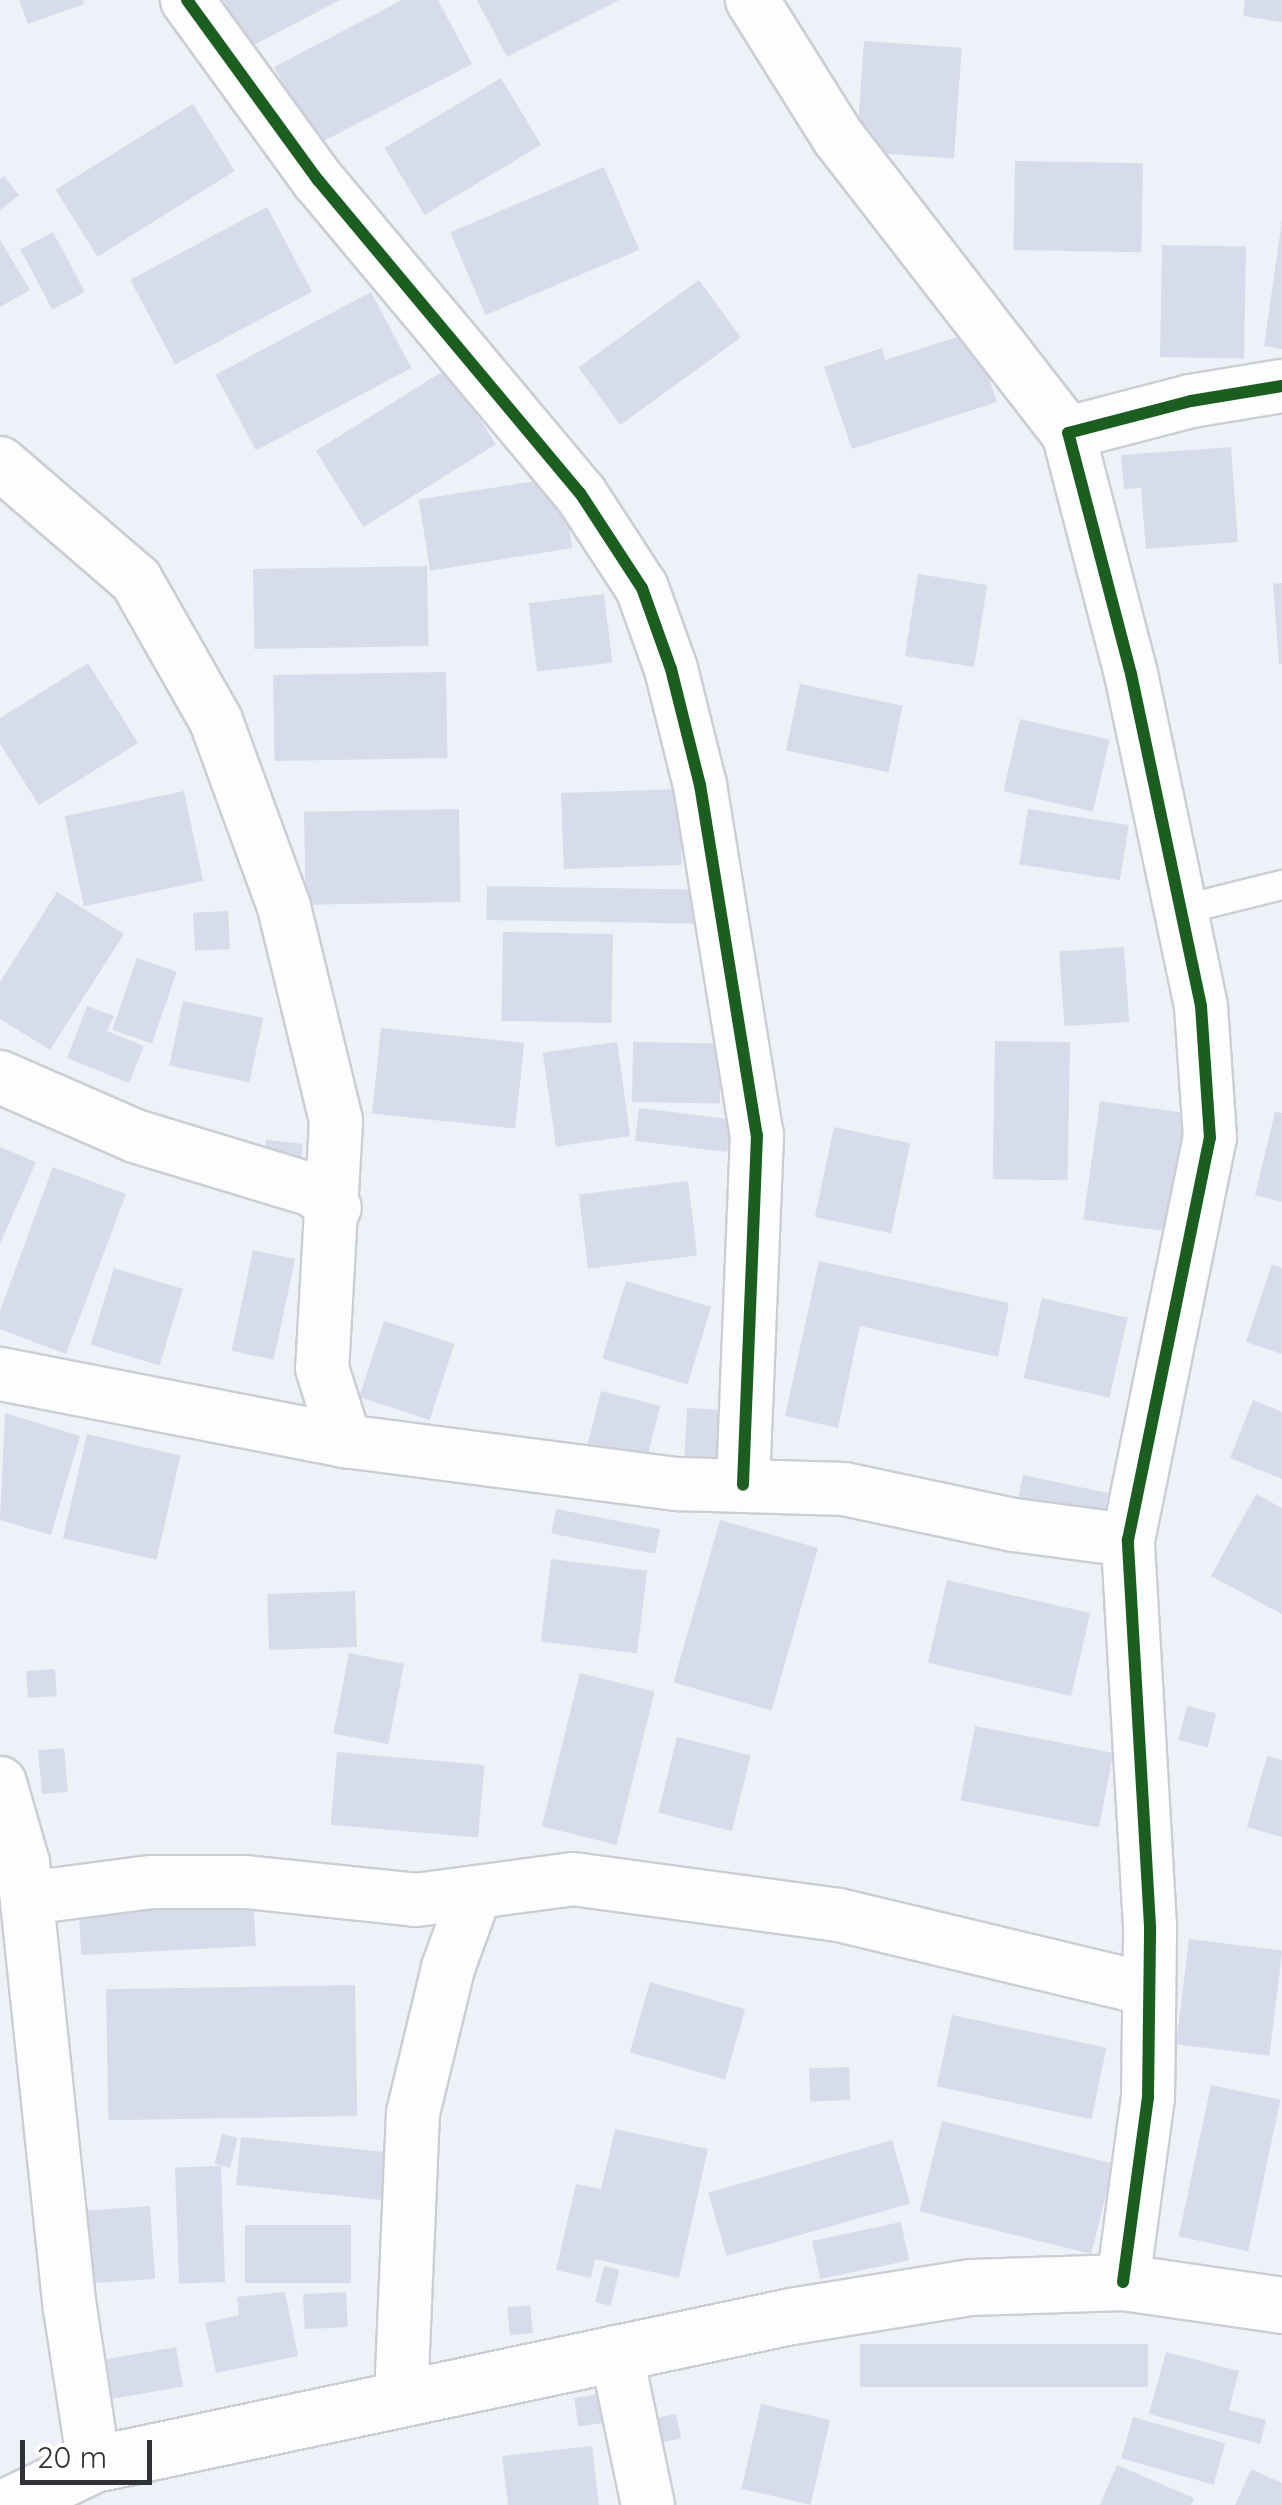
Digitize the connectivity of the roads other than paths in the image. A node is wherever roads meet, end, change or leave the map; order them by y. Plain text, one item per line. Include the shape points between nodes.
1 (188, 0) edge
2 (752, 0) edge
3 (1282, 386) edge
4 (1068, 433) junction
5 (0, 463) edge
6 (1282, 884) edge
7 (1181, 910) junction
8 (0, 1077) edge
9 (335, 1208) junction
10 (0, 1374) edge
11 (346, 1441) junction
12 (743, 1485) junction
13 (1128, 1540) junction
14 (0, 1783) edge
15 (475, 1894) junction
16 (28, 1898) junction
17 (1146, 1989) junction
18 (1124, 2282) junction
19 (1282, 2306) edge
20 (616, 2352) junction
21 (402, 2398) junction
22 (94, 2464) junction
23 (10, 2505) edge
24 (648, 2505) edge

1 - 12 street via 318,180 580,493 642,588 672,669 700,785 758,1135
2 - 4 street via 838,136
3 - 4 street via 1192,400
4 - 7 street via 1131,674
5 - 9 street via 136,580 216,721 284,907 324,1057 336,1121
6 - 7 lane
7 - 13 street via 1201,1006 1210,1138
8 - 9 street via 135,1136 312,1190
9 - 11 street via 322,1368
10 - 11 street
11 - 12 street via 678,1484
12 - 13 street via 844,1489 1014,1526
13 - 17 street via 1146,1832
14 - 16 street
15 - 16 street via 416,1900 246,1882 152,1882
15 - 17 street via 493,1886 573,1879 839,1915
15 - 21 street via 448,1968 414,2113
16 - 22 street via 70,2308
17 - 18 street via 1148,2098
18 - 19 street
18 - 20 street via 971,2287
20 - 21 street
20 - 24 street
21 - 22 street
22 - 23 street

